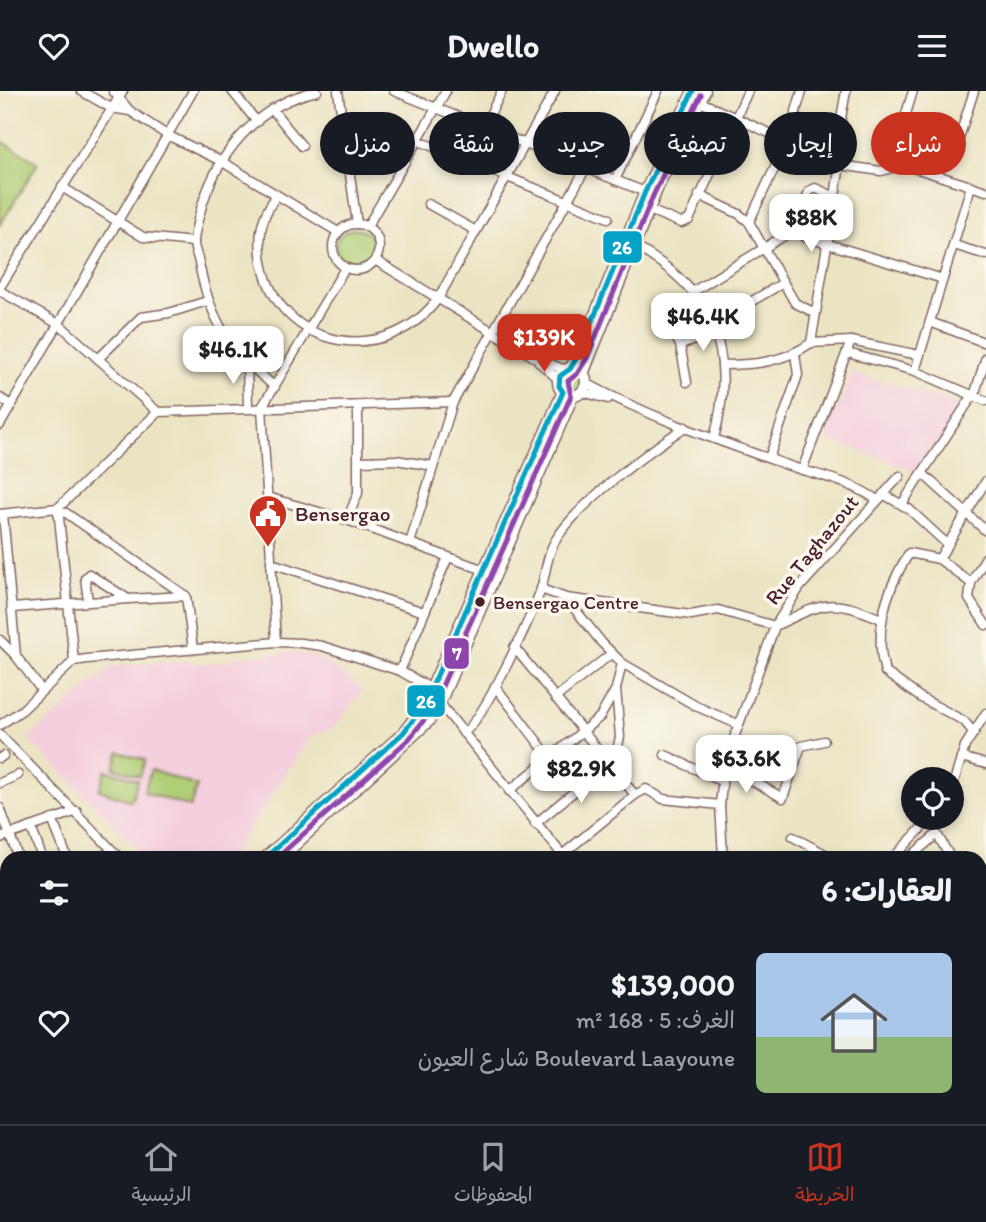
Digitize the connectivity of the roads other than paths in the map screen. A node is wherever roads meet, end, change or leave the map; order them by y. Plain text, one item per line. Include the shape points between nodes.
1 (81, 91) edge
2 (193, 91) edge
3 (232, 91) edge
4 (317, 91) edge
5 (338, 91) edge
6 (394, 91) edge
7 (446, 91) edge
8 (502, 91) edge
9 (555, 91) edge
10 (658, 91) edge
11 (705, 91) edge
12 (748, 91) edge
13 (802, 91) edge
14 (846, 91) edge
15 (913, 91) edge
16 (974, 91) edge
17 (119, 93) edge
18 (694, 96) edge
19 (437, 107) junction
20 (111, 108) junction
21 (272, 109) junction
22 (130, 111) junction
23 (449, 112) edge
24 (491, 112) edge
25 (723, 112) edge
26 (737, 112) edge
27 (796, 112) edge
28 (843, 112) edge
29 (907, 112) edge
30 (966, 116) edge
31 (257, 122) junction
32 (167, 135) junction
33 (519, 140) edge
34 (419, 141) junction
35 (527, 143) junction
36 (302, 146) dead end
37 (533, 146) edge
38 (221, 162) junction
39 (582, 175) edge
40 (603, 175) edge
41 (708, 175) edge
42 (771, 175) edge
43 (835, 175) edge
44 (937, 175) edge
45 (507, 179) junction
46 (615, 180) junction
47 (971, 186) junction
48 (62, 187) junction
49 (986, 191) edge
50 (645, 192) junction
51 (276, 195) junction
52 (699, 195) junction
53 (834, 196) junction
54 (568, 202) junction
55 (428, 204) dead end
56 (649, 210) junction
57 (608, 218) dead end
58 (749, 222) junction
59 (118, 224) junction
60 (357, 224) junction
61 (800, 226) junction
62 (367, 227) junction
63 (476, 231) junction
64 (338, 232) junction
65 (194, 242) junction
66 (827, 244) junction
67 (954, 244) junction
68 (634, 246) junction
69 (764, 249) junction
70 (986, 255) edge
71 (375, 260) junction
72 (345, 268) junction
73 (943, 279) junction
74 (783, 283) junction
75 (0, 289) edge
76 (694, 291) junction
77 (439, 297) junction
78 (207, 301) junction
79 (660, 312) dead end
80 (815, 313) junction
81 (930, 322) junction
82 (713, 324) junction
83 (60, 325) junction
84 (309, 331) junction
85 (495, 332) junction
86 (717, 333) junction
87 (851, 341) junction
88 (811, 343) junction
89 (986, 343) edge
90 (680, 345) junction
91 (847, 353) junction
92 (794, 354) junction
93 (919, 355) junction
94 (534, 357) junction
95 (986, 357) edge
96 (98, 359) junction
97 (247, 363) junction
98 (722, 365) junction
99 (567, 370) junction
100 (915, 371) junction
101 (559, 380) junction
102 (687, 381) dead end
103 (275, 387) junction
104 (577, 387) junction
105 (974, 396) junction
106 (0, 398) edge
107 (986, 401) edge
108 (453, 402) junction
109 (11, 405) junction
110 (358, 406) junction
111 (262, 407) junction
112 (248, 408) junction
113 (158, 412) junction
114 (0, 425) edge
115 (685, 427) junction
116 (714, 437) junction
117 (769, 458) junction
118 (359, 461) junction
119 (433, 466) junction
120 (802, 470) junction
121 (922, 473) junction
122 (900, 476) dead end
123 (986, 481) edge
124 (267, 497) junction
125 (880, 497) junction
126 (902, 504) junction
127 (58, 510) junction
128 (969, 513) junction
129 (2, 514) edge
130 (347, 520) junction
131 (986, 531) edge
132 (5, 541) junction
133 (410, 543) junction
134 (948, 545) junction
135 (0, 551) edge
136 (448, 557) junction
137 (986, 557) edge
138 (939, 559) junction
139 (271, 562) junction
140 (490, 572) junction
141 (971, 583) junction
142 (541, 589) junction
143 (186, 596) junction
144 (566, 598) junction
145 (128, 599) junction
146 (88, 601) junction
147 (69, 603) junction
148 (12, 608) junction
149 (424, 613) junction
150 (881, 619) junction
151 (986, 625) edge
152 (775, 626) junction
153 (276, 642) junction
154 (1, 643) edge
155 (514, 647) junction
156 (193, 649) junction
157 (611, 654) junction
158 (16, 656) junction
159 (74, 661) junction
160 (622, 663) junction
161 (400, 671) junction
162 (495, 686) junction
163 (616, 689) junction
164 (41, 691) junction
165 (430, 692) junction
166 (555, 698) junction
167 (439, 705) junction
168 (986, 713) edge
169 (737, 724) junction
170 (0, 725) edge
171 (583, 731) junction
172 (463, 733) junction
173 (974, 733) junction
174 (0, 735) edge
175 (824, 741) dead end
176 (665, 755) dead end
177 (961, 757) junction
178 (550, 758) junction
179 (986, 764) edge
180 (610, 765) junction
181 (724, 765) junction
182 (958, 767) edge
183 (18, 775) dead end
184 (721, 781) junction
185 (0, 783) edge
186 (509, 791) junction
187 (635, 795) junction
188 (720, 805) junction
189 (0, 808) edge
190 (76, 811) junction
191 (52, 819) junction
192 (535, 824) junction
193 (31, 827) junction
194 (920, 830) edge
195 (935, 830) edge
196 (10, 834) junction
197 (937, 834) junction
198 (793, 837) dead end
199 (0, 838) edge
200 (16, 851) edge
201 (40, 851) edge
202 (65, 851) edge
203 (112, 851) edge
204 (273, 851) edge
205 (289, 851) edge
206 (562, 851) edge
207 (569, 851) edge
208 (723, 851) edge
209 (820, 851) edge
210 (900, 851) edge
211 (917, 851) edge
212 (947, 851) edge

1 - 20 street
2 - 32 street
3 - 31 street
4 - 21 street
5 - 60 street
6 - 19 street
7 - 19 street
8 - 24 street
9 - 35 street
10 - 46 street
11 - 18 street
12 - 26 street
13 - 27 street
14 - 28 street
15 - 29 street
16 - 30 street
17 - 20 street
17 - 22 street
18 - 25 street
18 - 50 street
18 - 56 street
19 - 23 street
19 - 34 street
20 - 22 street
20 - 48 street
21 - 31 street
21 - 36 street
22 - 32 street
31 - 38 street
32 - 38 street
32 - 59 street
33 - 35 street
34 - 45 street
34 - 62 street
35 - 37 street
35 - 45 street
38 - 51 street
38 - 65 street via 203,202
39 - 54 street
40 - 46 street
41 - 52 street
42 - 58 street
43 - 53 street
44 - 47 street
45 - 54 street
45 - 63 street
46 - 50 street
47 - 49 street
47 - 67 street
48 - 59 street
48 - 75 street
50 - 99 street via 582,346
51 - 64 street
51 - 84 street via 261,235 264,273 282,305
52 - 56 street via 686,222
52 - 58 street
53 - 61 street via 815,188 809,191
53 - 66 street
54 - 57 street
54 - 85 street
55 - 63 street
56 - 68 street
58 - 69 street
59 - 65 street via 149,240
59 - 83 street
60 - 62 street
60 - 64 street
61 - 66 street via 806,237
61 - 69 street
62 - 71 street via 379,245
63 - 77 street
64 - 72 street via 334,256
65 - 78 street
66 - 73 street
66 - 80 street
67 - 70 street
67 - 73 street
68 - 76 street via 663,262
68 - 104 street
69 - 74 street
69 - 76 street
71 - 72 street via 365,269
71 - 77 street
72 - 84 street
73 - 81 street
74 - 80 street via 795,303
74 - 82 street
75 - 83 street
76 - 82 street
77 - 84 street via 412,326 372,342 351,342
77 - 85 street
78 - 96 street via 141,317
78 - 97 street
79 - 90 street
80 - 88 street
81 - 89 street
81 - 93 street
82 - 86 street
83 - 96 street
83 - 109 street
84 - 103 street
85 - 94 street
85 - 108 street
86 - 90 street
86 - 98 street
87 - 88 street
87 - 91 street
87 - 93 street
88 - 92 street
90 - 102 street
91 - 100 street
91 - 120 street
92 - 98 street via 776,361
92 - 117 street via 799,375
93 - 100 street
94 - 99 street
94 - 101 street
95 - 105 street
96 - 113 street
97 - 103 street
97 - 112 street
98 - 116 street via 723,392
99 - 101 street
99 - 104 street
100 - 105 street
101 - 104 street
103 - 111 street
104 - 115 street
104 - 140 street
105 - 107 street
105 - 121 street
106 - 109 street
108 - 110 street
108 - 119 street
109 - 114 street
110 - 111 street
110 - 118 street
111 - 112 street
111 - 124 street
112 - 113 street
113 - 127 street
115 - 116 street
115 - 142 street via 570,520 554,544
116 - 117 street
117 - 120 street
118 - 119 street
118 - 130 street via 358,493
119 - 133 street
120 - 125 street
121 - 126 street
121 - 128 street
122 - 125 street, Rue Taghazout
123 - 128 street
124 - 130 street
124 - 139 street
125 - 126 street
125 - 152 street, Rue Taghazout via 800,587
126 - 134 street
127 - 129 street
127 - 143 street
127 - 147 street
128 - 131 street
128 - 134 street
129 - 132 street
130 - 133 street
132 - 135 street
132 - 148 street
133 - 136 street
134 - 138 street
136 - 140 street
136 - 149 street
137 - 141 street
138 - 141 street
138 - 150 street via 909,553
139 - 149 street
139 - 153 street
140 - 165 street
140 - 167 street
141 - 151 street via 970,605
142 - 144 street
142 - 155 street
143 - 145 street
143 - 156 street
144 - 152 street via 691,615 719,610
144 - 157 street
145 - 146 street
145 - 146 street via 89,574 85,578
146 - 147 street
147 - 148 street
147 - 159 street
148 - 158 street
149 - 161 street
150 - 152 street via 834,603
150 - 173 street via 879,648 885,672 964,721
152 - 169 street, Rue Taghazout
153 - 156 street
153 - 161 street via 322,646
154 - 158 street
155 - 162 street
155 - 166 street
156 - 159 street
157 - 160 street
157 - 166 street
158 - 164 street
159 - 164 street
160 - 163 street
160 - 169 street
161 - 165 street
162 - 172 street via 477,721
162 - 178 street
163 - 171 street via 607,709
163 - 180 street via 619,750
164 - 170 street
165 - 167 street
165 - 204 street via 403,733
166 - 171 street
167 - 172 street
167 - 205 street via 422,731
168 - 173 street
169 - 181 street, Rue Taghazout
171 - 178 street
171 - 180 street
172 - 186 street
173 - 177 street
174 - 190 street
175 - 181 street via 801,746 783,799
176 - 184 street
177 - 179 street
177 - 182 street
178 - 186 street
180 - 187 street
180 - 192 street
181 - 184 street, Rue Taghazout
183 - 185 street
184 - 188 street, Rue Taghazout
186 - 192 street
187 - 188 street via 646,789 663,799
187 - 207 street
188 - 208 street, Rue Taghazout
189 - 196 street
190 - 191 street
190 - 203 street
191 - 193 street
191 - 202 street
192 - 206 street
193 - 196 street
193 - 201 street
194 - 210 street
195 - 197 street
196 - 199 street
196 - 200 street
197 - 211 street
197 - 212 street
198 - 209 street

